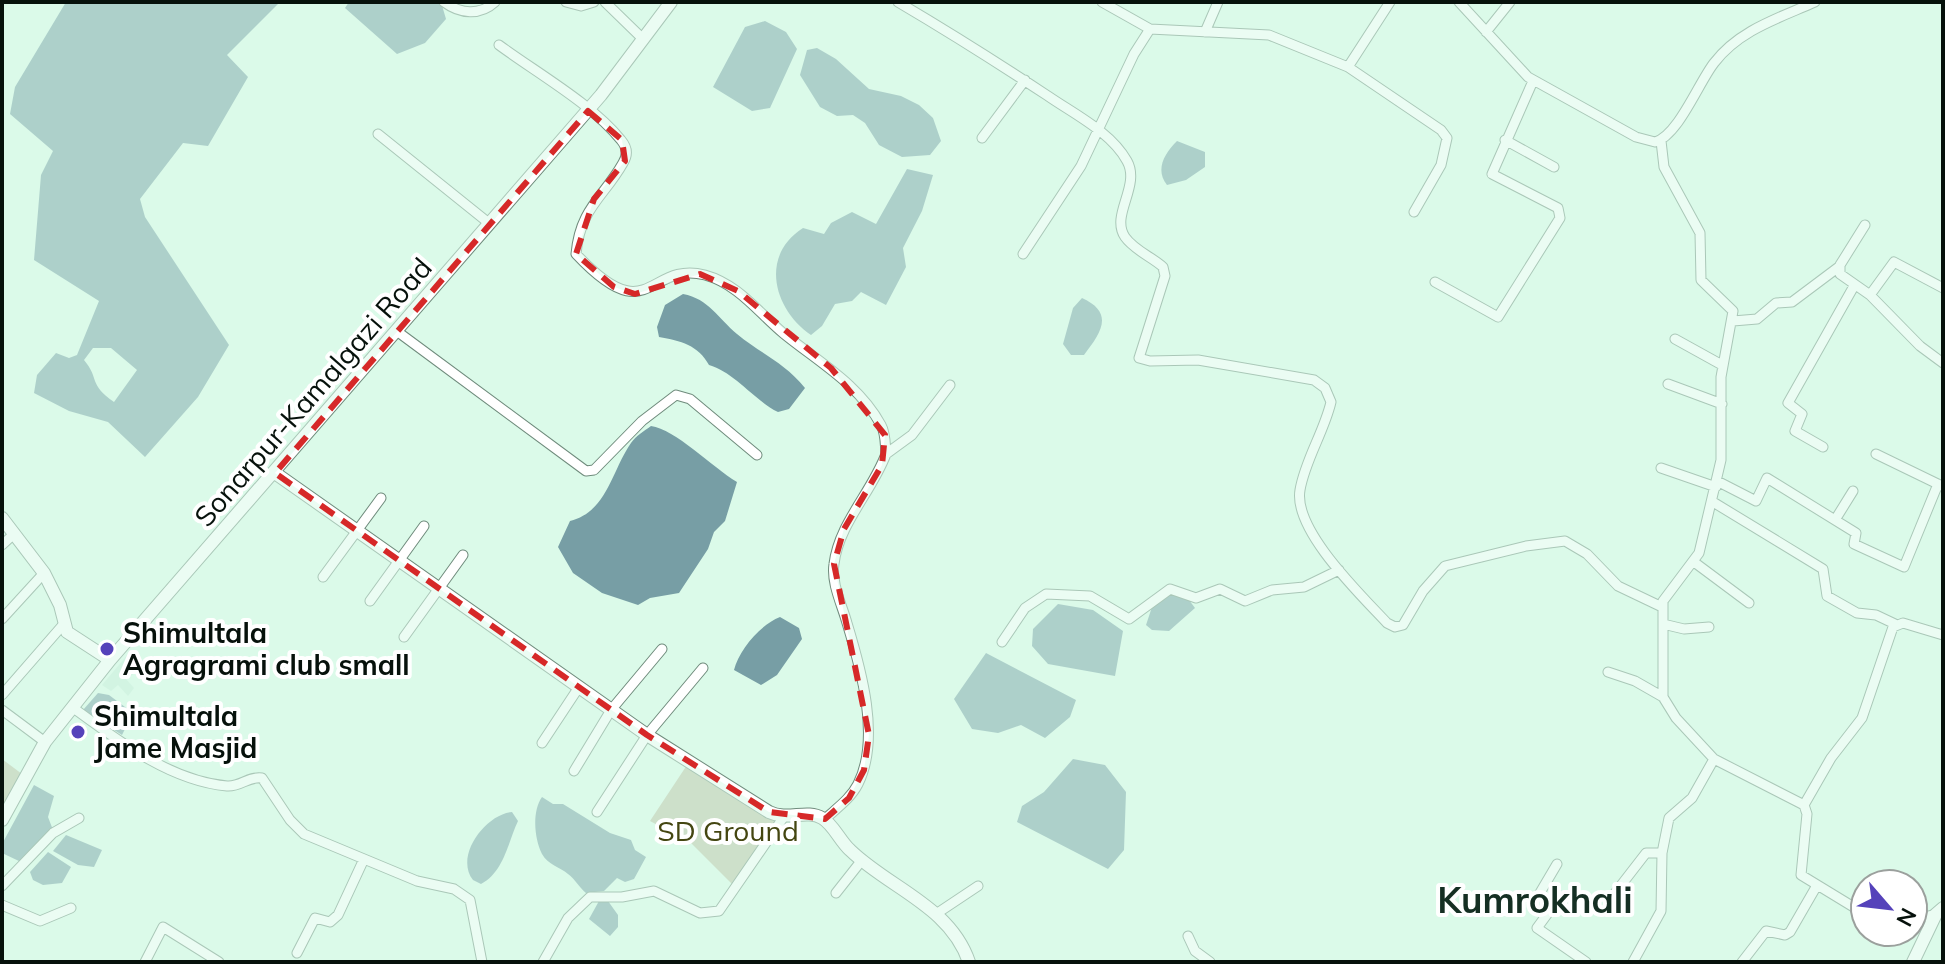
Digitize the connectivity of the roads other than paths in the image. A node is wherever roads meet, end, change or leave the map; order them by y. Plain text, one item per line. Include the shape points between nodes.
1 (444, 2) edge
2 (495, 2) edge
3 (566, 2) edge
4 (594, 2) edge
5 (605, 2) edge
6 (671, 2) edge
7 (898, 2) edge
8 (1102, 2) edge
9 (1218, 2) edge
10 (1390, 2) edge
11 (1459, 2) edge
12 (1510, 2) edge
13 (1815, 2) edge
14 (1150, 29) junction
15 (1205, 32) junction
16 (1486, 32) junction
17 (643, 39) junction
18 (499, 45) dead end
19 (1348, 67) junction
20 (1025, 80) junction
21 (1533, 81) junction
22 (588, 111) junction
23 (1097, 130) junction
24 (378, 134) dead end
25 (982, 138) dead end
26 (1505, 140) junction
27 (1661, 141) junction
28 (1554, 167) dead end
29 (1414, 212) dead end
30 (490, 224) junction
31 (1865, 225) dead end
32 (1023, 254) dead end
33 (1840, 266) junction
34 (1435, 282) dead end
35 (1854, 286) junction
36 (1943, 288) edge
37 (1870, 295) junction
38 (1733, 321) junction
39 (398, 332) junction
40 (1675, 339) dead end
41 (1943, 363) edge
42 (1722, 365) junction
43 (1668, 384) dead end
44 (950, 385) dead end
45 (1722, 404) junction
46 (1823, 447) dead end
47 (886, 454) junction
48 (1876, 454) dead end
49 (757, 455) dead end
50 (1661, 468) dead end
51 (275, 473) junction
52 (1717, 484) junction
53 (1940, 485) edge
54 (1853, 491) dead end
55 (381, 498) dead end
56 (1713, 502) junction
57 (2, 518) edge
58 (1835, 520) junction
59 (424, 526) dead end
60 (357, 530) junction
61 (15, 533) junction
62 (2, 545) edge
63 (463, 555) dead end
64 (400, 561) junction
65 (1694, 562) junction
66 (1339, 570) junction
67 (44, 573) junction
68 (323, 577) dead end
69 (438, 589) junction
70 (370, 601) dead end
71 (1749, 603) dead end
72 (1662, 607) junction
73 (2, 619) edge
74 (1663, 624) junction
75 (1895, 624) junction
76 (62, 626) junction
77 (1709, 627) dead end
78 (1942, 631) edge
79 (404, 637) dead end
80 (1002, 642) dead end
81 (662, 649) dead end
82 (110, 660) junction
83 (703, 668) dead end
84 (1608, 672) dead end
85 (579, 687) junction
86 (2, 695) edge
87 (1663, 697) junction
88 (72, 707) junction
89 (2, 710) edge
90 (611, 710) junction
91 (647, 735) junction
92 (45, 742) junction
93 (542, 743) dead end
94 (1714, 759) junction
95 (574, 771) dead end
96 (1804, 805) junction
97 (597, 812) dead end
98 (79, 818) dead end
99 (783, 818) junction
100 (825, 819) junction
101 (2, 820) edge
102 (1662, 853) junction
103 (364, 859) junction
104 (862, 860) junction
105 (1557, 864) dead end
106 (2, 886) edge
107 (978, 886) dead end
108 (1816, 887) junction
109 (836, 893) dead end
110 (1615, 893) dead end
111 (2, 905) edge
112 (1849, 905) edge
113 (71, 908) dead end
114 (1940, 911) edge
115 (936, 914) junction
116 (1188, 936) dead end
117 (297, 953) dead end
118 (145, 962) edge
119 (219, 962) edge
120 (482, 962) edge
121 (543, 962) edge
122 (969, 962) edge
123 (1210, 962) edge
124 (1586, 962) edge
125 (1633, 962) edge
126 (1742, 962) edge
127 (1913, 962) edge

1 - 2 street via 456,12 481,11
3 - 4 street
5 - 17 street
6 - 17 street, Sonarpur-Kamalgazi Road
7 - 20 street
8 - 14 street
9 - 15 street
10 - 19 street
11 - 16 street
12 - 16 street
13 - 27 street via 1739,38 1715,61
14 - 15 street
14 - 23 street
15 - 19 street via 1269,35
16 - 21 street
17 - 22 street, Sonarpur-Kamalgazi Road
18 - 22 street
19 - 29 street via 1445,133 1441,165
20 - 23 street
20 - 25 street
21 - 26 street
21 - 27 street via 1636,137
22 - 30 street, Sonarpur-Kamalgazi Road
22 - 47 street via 622,140 625,161 594,199 576,254 614,287 635,294 682,275 700,274 738,291 859,397 880,424
23 - 32 street via 1069,185
23 - 66 street via 1129,164 1122,232 1163,267 1165,276 1139,358 1225,364 1314,380 1325,388 1331,402 1300,487 1298,507
24 - 30 street
26 - 28 street
26 - 34 street via 1492,174 1558,208 1560,218 1498,317
27 - 38 street via 1664,167 1700,233 1701,280 1728,305
30 - 39 street, Sonarpur-Kamalgazi Road
31 - 33 street
33 - 35 street via 1840,274
33 - 38 street via 1792,302 1776,303 1757,319
35 - 37 street
35 - 46 street via 1788,403 1802,414 1795,431
36 - 37 street via 1894,262
37 - 41 street
38 - 42 street
39 - 49 street via 586,471 594,470 676,395 690,399
39 - 51 street, Sonarpur-Kamalgazi Road
40 - 42 street
42 - 45 street
43 - 45 street
44 - 47 street via 912,435
45 - 52 street
47 - 100 street via 844,529 834,564 869,735 857,786
48 - 53 street
50 - 52 street
51 - 60 street
51 - 82 street, Sonarpur-Kamalgazi Road
52 - 56 street
52 - 58 street via 1756,501 1767,478
53 - 58 street via 1904,567 1854,544 1856,533
54 - 58 street
55 - 60 street
56 - 65 street
56 - 75 street via 1823,569 1827,596 1857,613
57 - 61 street
59 - 64 street
60 - 64 street
60 - 68 street
61 - 62 street
61 - 67 street
63 - 69 street
64 - 69 street
64 - 70 street
65 - 71 street
65 - 72 street
66 - 72 street via 1387,623 1399,626 1445,566 1565,541 1587,554 1618,586
66 - 80 street via 1304,587 1272,590 1245,601 1220,589 1196,598 1170,589 1129,619 1090,596 1046,594 1025,608
67 - 73 street
67 - 76 street via 60,605
69 - 79 street
69 - 85 street
72 - 74 street
74 - 77 street
74 - 87 street
75 - 78 street
75 - 96 street via 1862,718
76 - 82 street
76 - 86 street
81 - 90 street
82 - 88 street, Sonarpur-Kamalgazi Road
83 - 91 street
84 - 87 street
85 - 90 street
85 - 93 street
87 - 94 street
88 - 92 street, Sonarpur-Kamalgazi Road
88 - 103 street via 128,747 194,779 229,786 253,776 262,778 296,829
89 - 92 street
90 - 91 street
90 - 95 street
91 - 97 street
91 - 99 street
92 - 101 street, Sonarpur-Kamalgazi Road
94 - 96 street
94 - 102 street via 1692,798 1669,818
96 - 108 street via 1800,872
98 - 106 street via 53,833
99 - 100 street via 812,814
99 - 121 street via 719,911 700,913 654,891 590,897 568,918
100 - 104 street
102 - 110 street via 1646,853
102 - 125 street via 1661,911
103 - 117 street via 338,915 330,922 315,918
103 - 120 street via 464,893 470,900
104 - 109 street
104 - 115 street
105 - 124 street via 1534,903 1548,913 1537,928
107 - 115 street
108 - 112 street
108 - 126 street via 1790,932 1766,931
111 - 113 street via 40,921
114 - 127 street
115 - 122 street
116 - 123 street via 1195,951
118 - 119 street via 163,927

